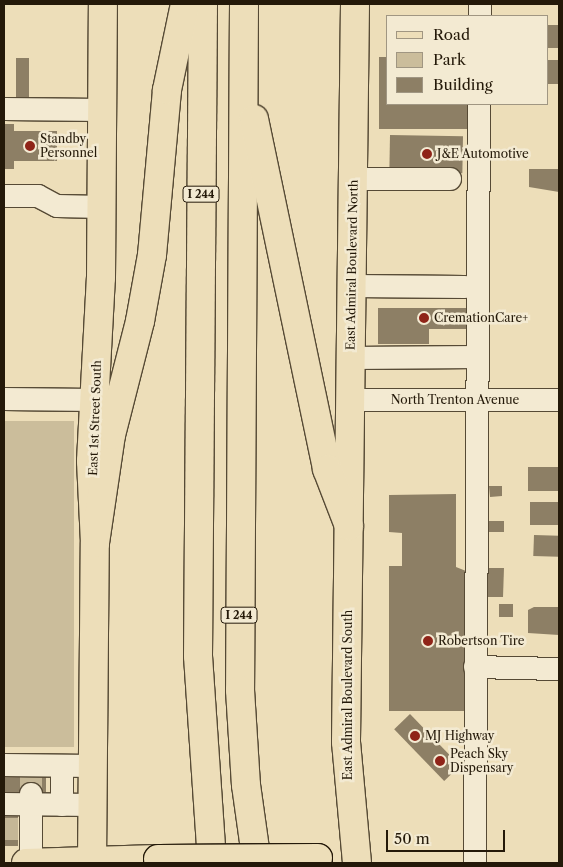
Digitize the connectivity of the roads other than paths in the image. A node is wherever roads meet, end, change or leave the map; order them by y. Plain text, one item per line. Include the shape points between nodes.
1 (103, 4) edge
2 (186, 4) edge
3 (203, 4) edge
4 (244, 4) edge
5 (355, 4) edge
6 (244, 73) junction
7 (479, 105) edge
8 (4, 109) edge
9 (103, 110) junction
10 (353, 179) junction
11 (450, 179) dead end
12 (4, 196) edge
13 (102, 208) junction
14 (352, 286) junction
15 (464, 287) dead end
16 (477, 357) junction
17 (351, 358) junction
18 (4, 399) edge
19 (94, 400) junction
20 (351, 400) junction
21 (478, 400) junction
22 (559, 400) edge
23 (349, 526) junction
24 (95, 543) junction
25 (475, 667) junction
26 (559, 669) edge
27 (4, 765) edge
28 (62, 766) junction
29 (93, 766) junction
30 (31, 785) junction
31 (4, 804) edge
32 (62, 805) junction
33 (93, 805) junction
34 (92, 861) edge
35 (356, 861) edge
36 (26, 863) edge
37 (31, 863) edge
38 (212, 863) edge
39 (257, 863) edge
40 (474, 863) edge

1 - 9 main road, East 1st Street South
2 - 24 main road via 167,90 152,255 140,322 111,435
3 - 38 main road, I 244 via 198,656
4 - 6 main road, I 244
5 - 10 main road, East Admiral Boulevard North
6 - 23 main road via 327,469
6 - 39 main road, I 244 via 240,690 246,785
7 - 16 street
8 - 9 street
9 - 13 main road, East 1st Street South
10 - 11 street
10 - 14 main road, East Admiral Boulevard North
12 - 13 street via 38,196 57,206
13 - 19 main road, East 1st Street South
14 - 15 street
14 - 17 main road, East Admiral Boulevard North
16 - 17 street
16 - 21 street
17 - 20 main road, East Admiral Boulevard North
18 - 19 street
19 - 24 main road, East 1st Street South via 91,462
20 - 21 street, North Trenton Avenue
20 - 23 main road, East Admiral Boulevard North
21 - 22 street, North Trenton Avenue
21 - 25 street
23 - 35 main road, East Admiral Boulevard South via 346,742
24 - 29 main road, East 1st Street South
25 - 26 street
25 - 40 street
27 - 30 street
28 - 29 street
28 - 30 street
28 - 32 street
29 - 33 main road, East 1st Street South
30 - 31 street
30 - 32 street
30 - 37 street via 25,829
32 - 33 street
33 - 34 main road, East 1st Street South
34 - 35 main road, bridge via 318,858
34 - 37 main road
36 - 37 main road

